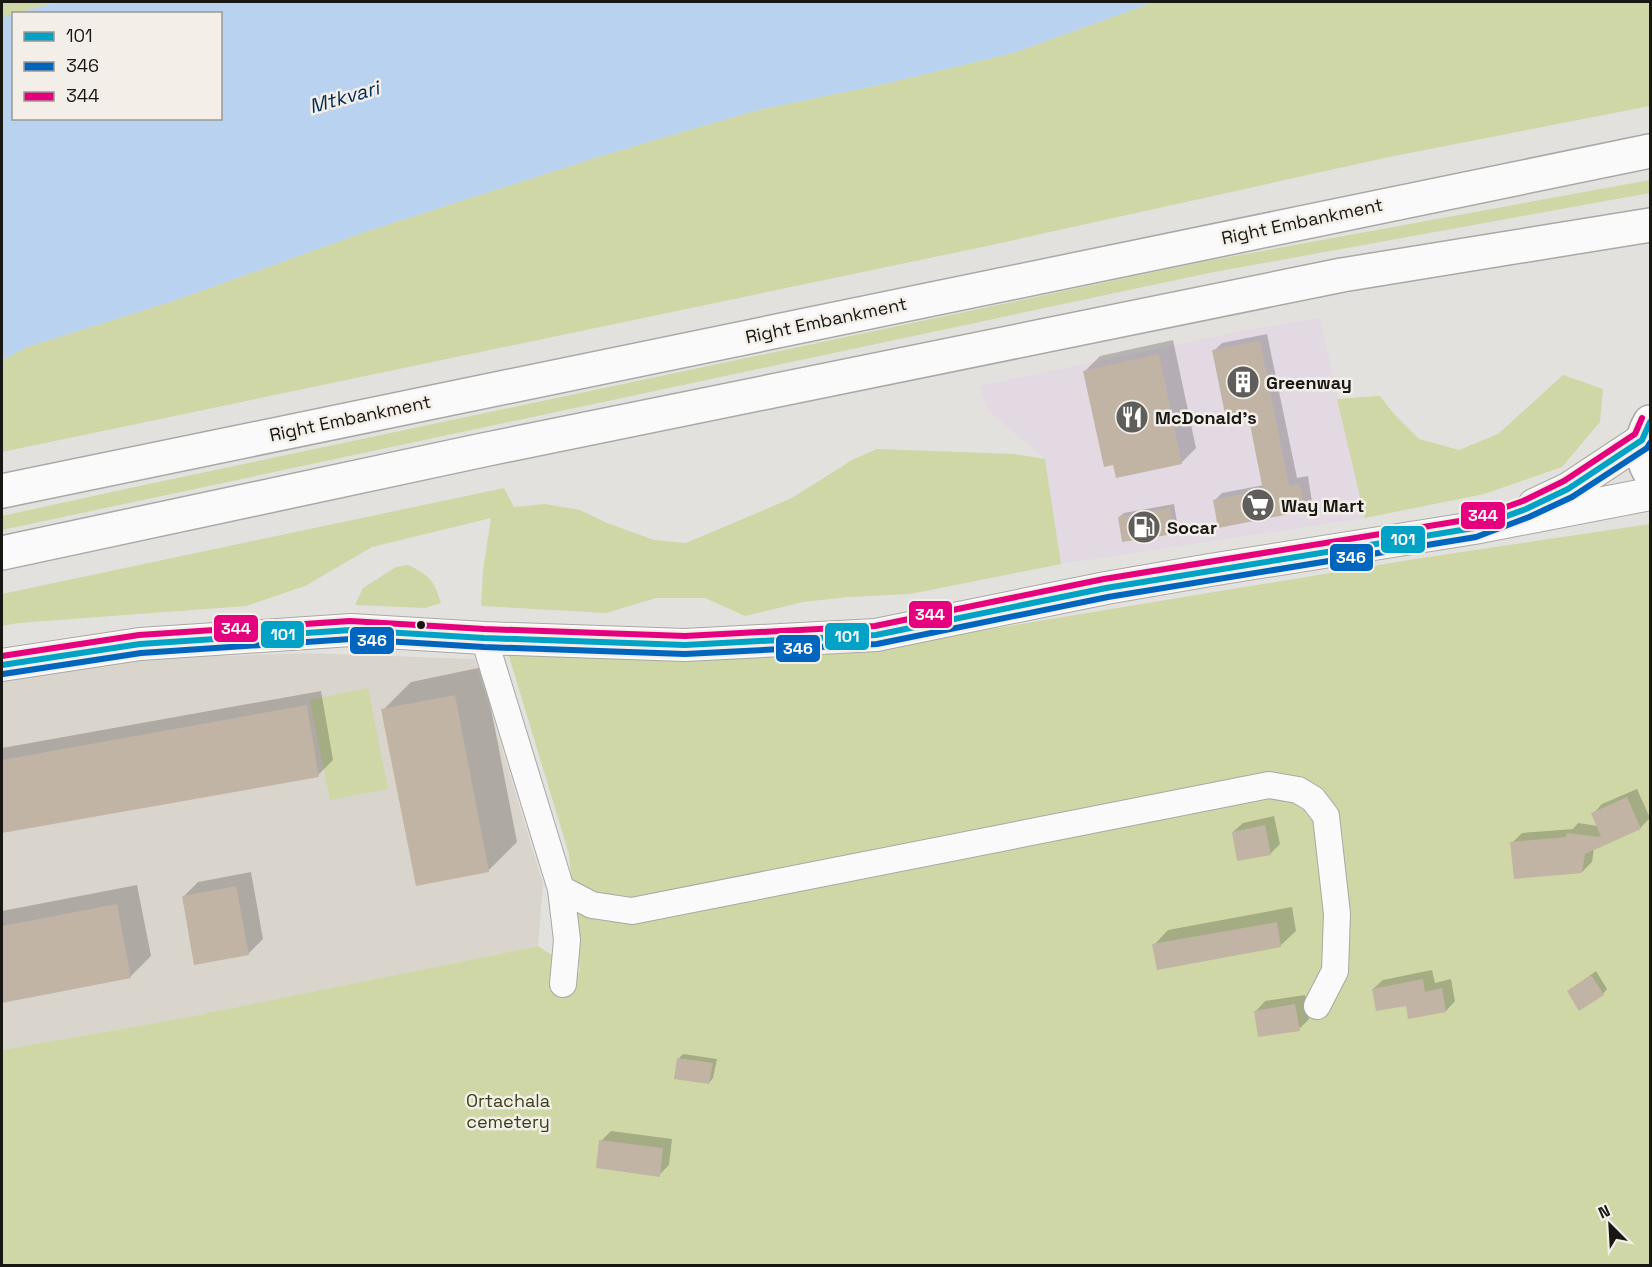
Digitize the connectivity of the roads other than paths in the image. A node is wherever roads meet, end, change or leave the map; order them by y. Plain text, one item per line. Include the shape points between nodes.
1 (1650, 151) edge
2 (1650, 225) edge
3 (1646, 431) edge
4 (1650, 473) edge
5 (2, 490) edge
6 (1650, 494) edge
7 (1474, 528) junction
8 (2, 553) edge
9 (484, 638) junction
10 (2, 666) edge
11 (561, 889) junction
12 (563, 984) dead end
13 (1317, 1006) dead end

1 - 5 highway, Right Embankment
2 - 8 highway via 1342,275 483,450
3 - 4 highway via 1643,456
3 - 7 street via 1568,489
6 - 7 street
7 - 9 street via 1106,588 876,635 685,645
9 - 10 street via 351,630 140,645
9 - 11 street
11 - 12 street via 567,940
11 - 13 street via 592,905 632,911 1269,786 1298,790 1313,799 1326,816 1337,914 1335,971

